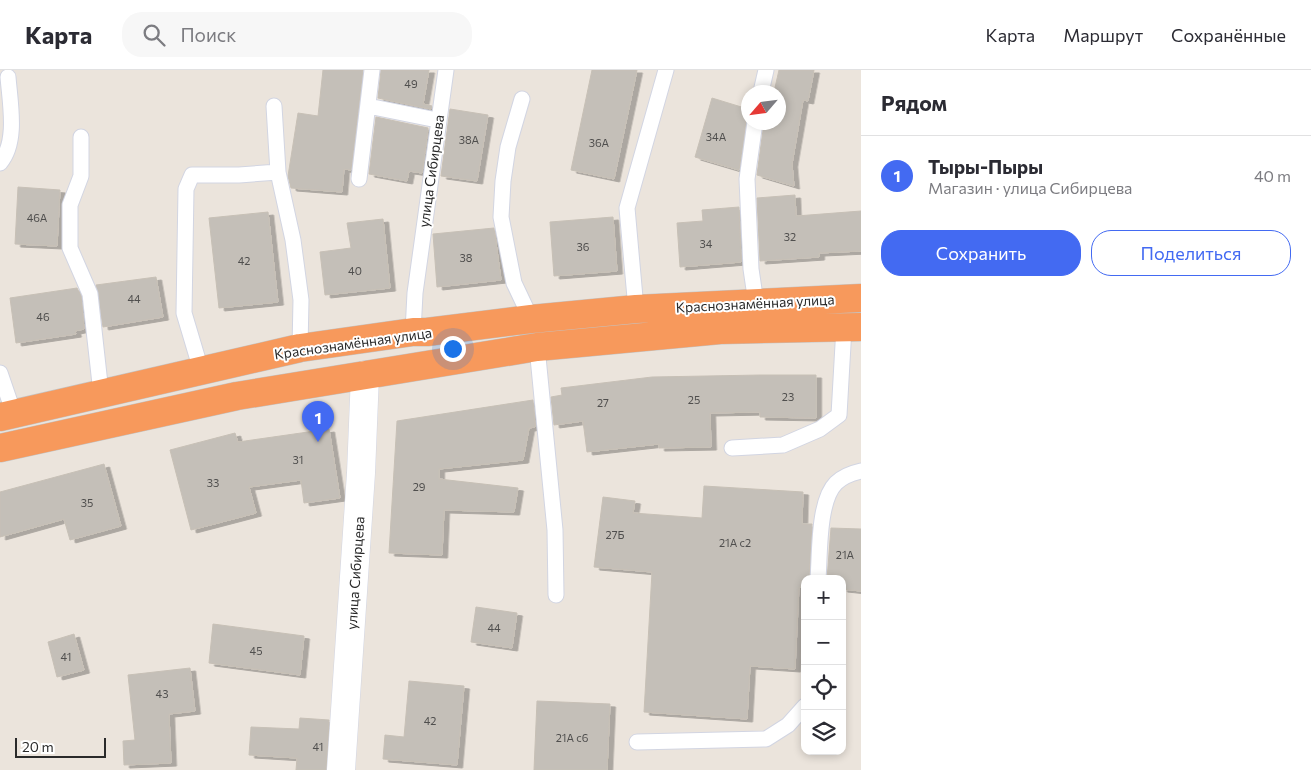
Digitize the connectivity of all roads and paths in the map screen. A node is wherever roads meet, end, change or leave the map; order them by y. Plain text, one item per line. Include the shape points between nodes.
1 (372, 70) edge
2 (446, 70) edge
3 (666, 70) edge
4 (766, 70) edge
5 (8, 77) dead end
6 (763, 85) edge
7 (522, 99) dead end
8 (274, 106) dead end
9 (368, 106) junction
10 (437, 120) junction
11 (754, 130) edge
12 (81, 137) dead end
13 (0, 163) edge
14 (278, 172) junction
15 (358, 179) dead end
16 (861, 298) edge
17 (756, 303) junction
18 (636, 309) junction
19 (531, 318) junction
20 (853, 327) edge
21 (413, 332) junction
22 (365, 339) junction
23 (537, 347) junction
24 (300, 348) junction
25 (201, 370) junction
26 (0, 373) edge
27 (366, 375) junction
28 (101, 393) junction
29 (7, 415) edge
30 (0, 448) edge
31 (732, 448) dead end
32 (861, 471) edge
33 (818, 575) edge
34 (556, 595) dead end
35 (801, 710) edge
36 (637, 742) dead end
37 (341, 770) edge

1 - 9 lane
2 - 10 lane, улица Сибирцева
3 - 18 lane via 627,208
4 - 6 lane
5 - 13 lane via 11,126 5,157
7 - 19 lane via 508,147 501,217 514,283
8 - 14 lane
9 - 10 lane
9 - 15 lane
10 - 21 lane, улица Сибирцева
11 - 17 lane via 747,179 751,269
12 - 28 lane via 82,176 70,205 70,248 90,294
14 - 24 lane via 293,240 301,300
14 - 25 lane via 239,176 192,174 186,189 184,313
16 - 17 highway, Краснознамённая улица
17 - 18 highway, Краснознамённая улица
18 - 19 highway, Краснознамённая улица
19 - 21 highway, Краснознамённая улица
20 - 23 highway, Краснознамённая улица via 720,330
20 - 31 lane via 839,415 820,429 783,445
21 - 22 highway, Краснознамённая улица
22 - 24 highway, Краснознамённая улица
22 - 27 highway
23 - 27 highway, Краснознамённая улица
23 - 34 lane via 556,530
24 - 25 highway, Краснознамённая улица
25 - 28 highway, Краснознамённая улица
26 - 29 lane
27 - 30 highway, Краснознамённая улица via 237,396
27 - 37 street, улица Сибирцева
28 - 29 highway, Краснознамённая улица
32 - 33 lane via 836,483 827,498
35 - 36 lane via 788,725 766,739

